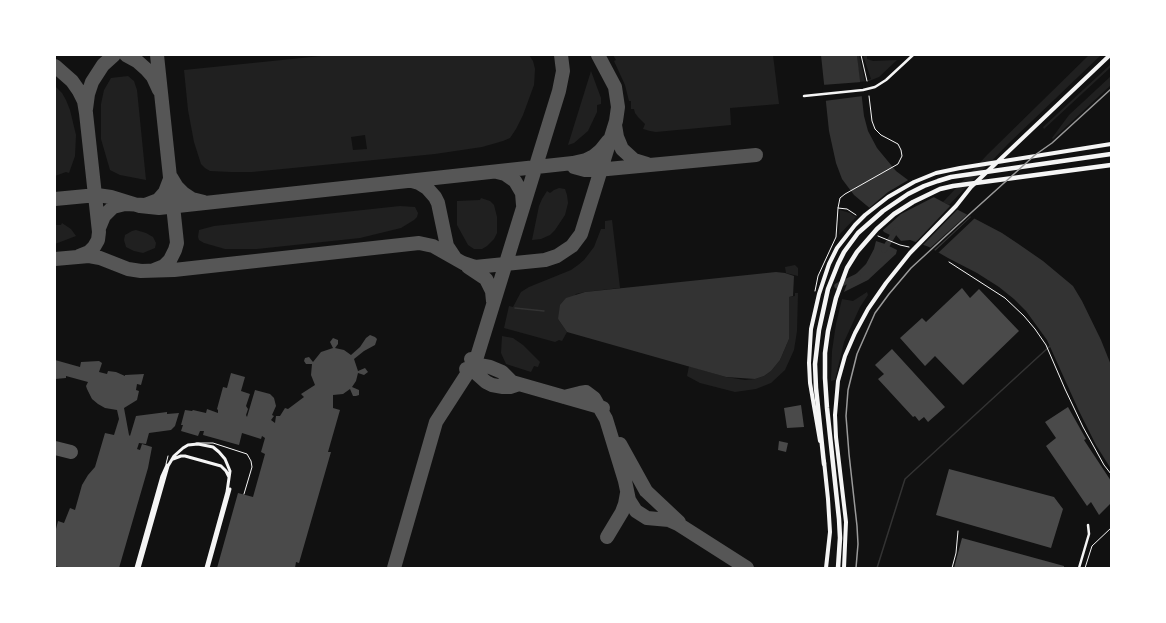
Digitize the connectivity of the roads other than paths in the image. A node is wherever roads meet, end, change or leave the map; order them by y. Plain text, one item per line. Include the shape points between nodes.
1 (913, 55) edge
2 (1110, 55) edge
3 (804, 96) dead end
4 (1111, 144) edge
5 (1111, 154) edge
6 (1111, 165) edge
7 (192, 444) junction
8 (168, 456) dead end
9 (824, 464) junction
10 (164, 470) junction
11 (244, 494) dead end
12 (1088, 525) dead end
13 (958, 531) dead end
14 (137, 568) edge
15 (207, 568) edge
16 (826, 568) edge
17 (838, 568) edge
18 (844, 568) edge
19 (952, 568) edge
20 (1079, 568) edge

1 - 3 street via 882,84 863,90
2 - 18 highway via 971,187 910,253 868,309 855,333 838,381 835,415 846,522
4 - 9 highway via 936,173 888,197 855,225 837,248 829,264 818,294 811,330 810,383
5 - 9 highway via 951,177 908,194 865,226 844,252 828,290 819,330 816,388
6 - 17 highway via 940,189 894,214 857,252 847,268 836,298 825,353 825,378 839,518
7 - 11 lane via 209,442 247,454 252,461 252,467
7 - 14 street via 183,448 171,460
7 - 15 street via 202,444 216,449 225,459 230,471 229,484
8 - 10 lane
9 - 16 highway via 830,532
10 - 14 street
10 - 15 street via 172,460 181,456 221,466 229,477 229,496
12 - 20 street via 1089,534
13 - 19 lane

